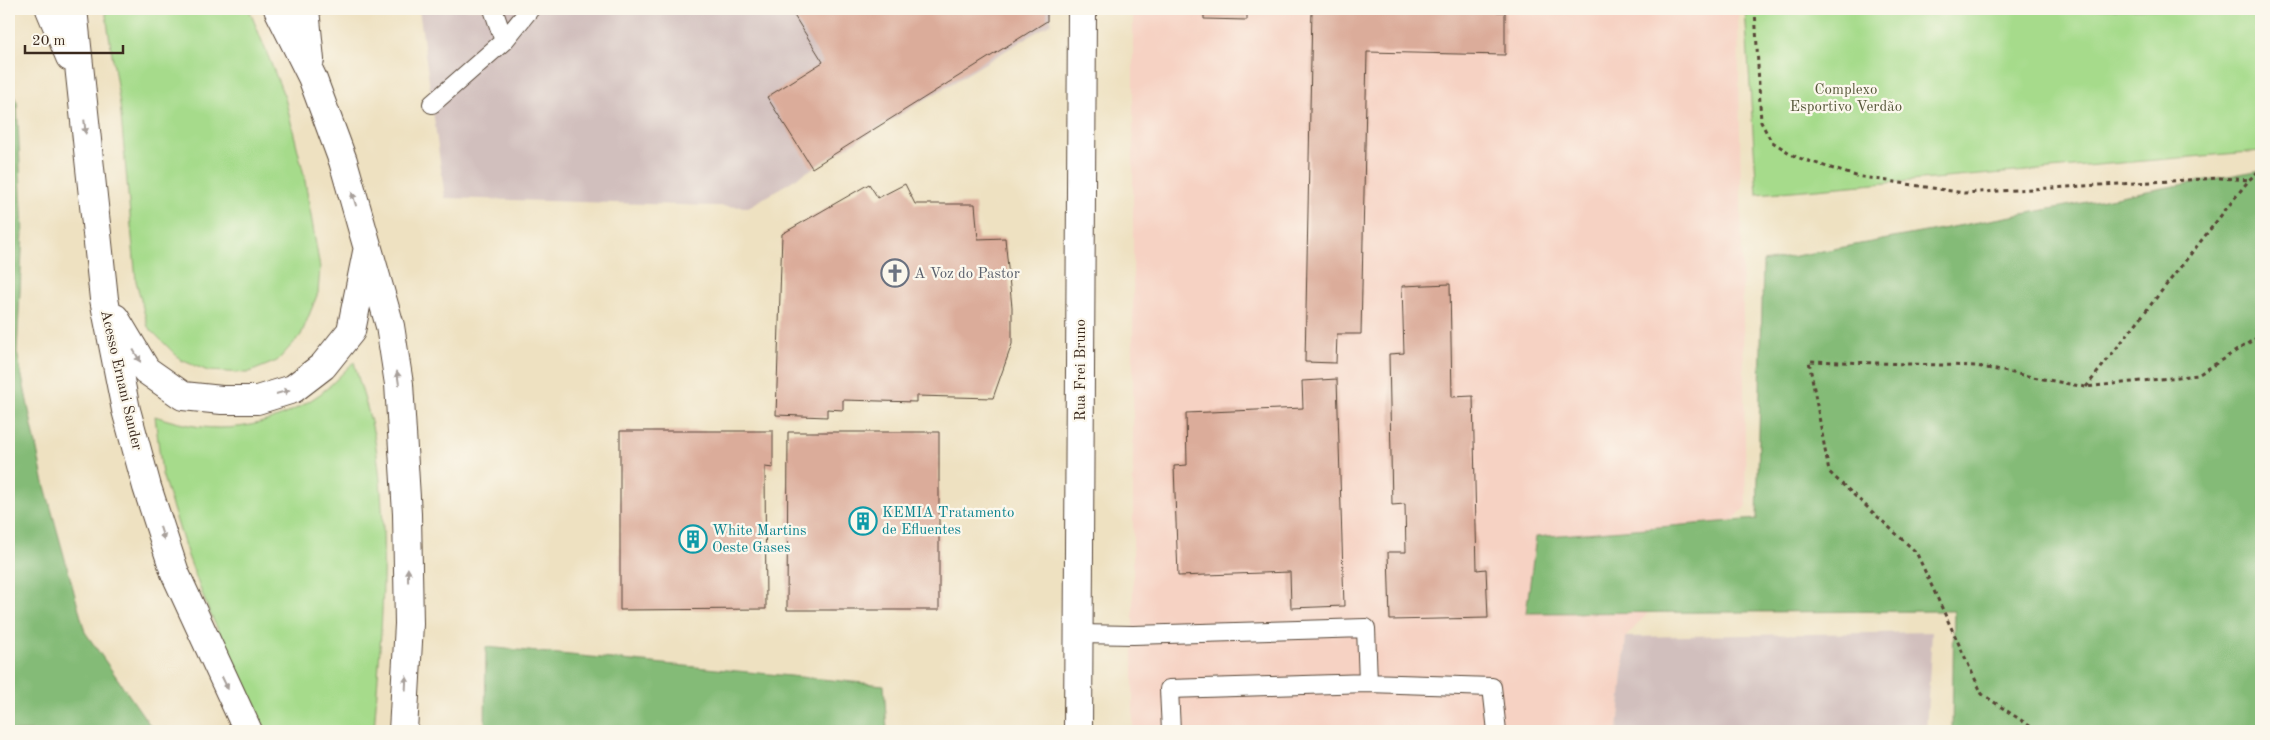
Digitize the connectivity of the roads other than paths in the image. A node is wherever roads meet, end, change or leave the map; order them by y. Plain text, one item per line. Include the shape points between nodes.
1 (50, 9) edge
2 (73, 9) edge
3 (278, 9) edge
4 (305, 9) edge
5 (493, 9) edge
6 (530, 9) edge
7 (1082, 9) edge
8 (504, 41) junction
9 (312, 77) junction
10 (80, 79) junction
11 (432, 104) dead end
12 (368, 245) junction
13 (104, 299) junction
14 (1078, 634) junction
15 (1368, 683) junction
16 (248, 731) edge
17 (403, 731) edge
18 (1078, 731) edge
19 (1171, 731) edge
20 (1497, 731) edge

1 - 10 main road
2 - 10 main road, Acesso Ernani Sander
3 - 9 main road
4 - 9 main road
5 - 8 lane
6 - 8 lane
7 - 14 main road, Rua Frei Bruno
8 - 11 lane
12 -> 9 main road via 343,161
10 -> 13 main road, Acesso Ernani Sander
13 -> 12 main road via 146,370 183,396 257,400 293,389 324,366 351,331
17 -> 12 main road via 410,624 401,409 390,326
13 -> 16 main road, Acesso Ernani Sander via 126,410 175,573
14 - 15 lane via 1366,628
14 - 18 main road, Rua Frei Bruno
15 - 19 lane via 1169,689
15 - 20 lane via 1492,687

